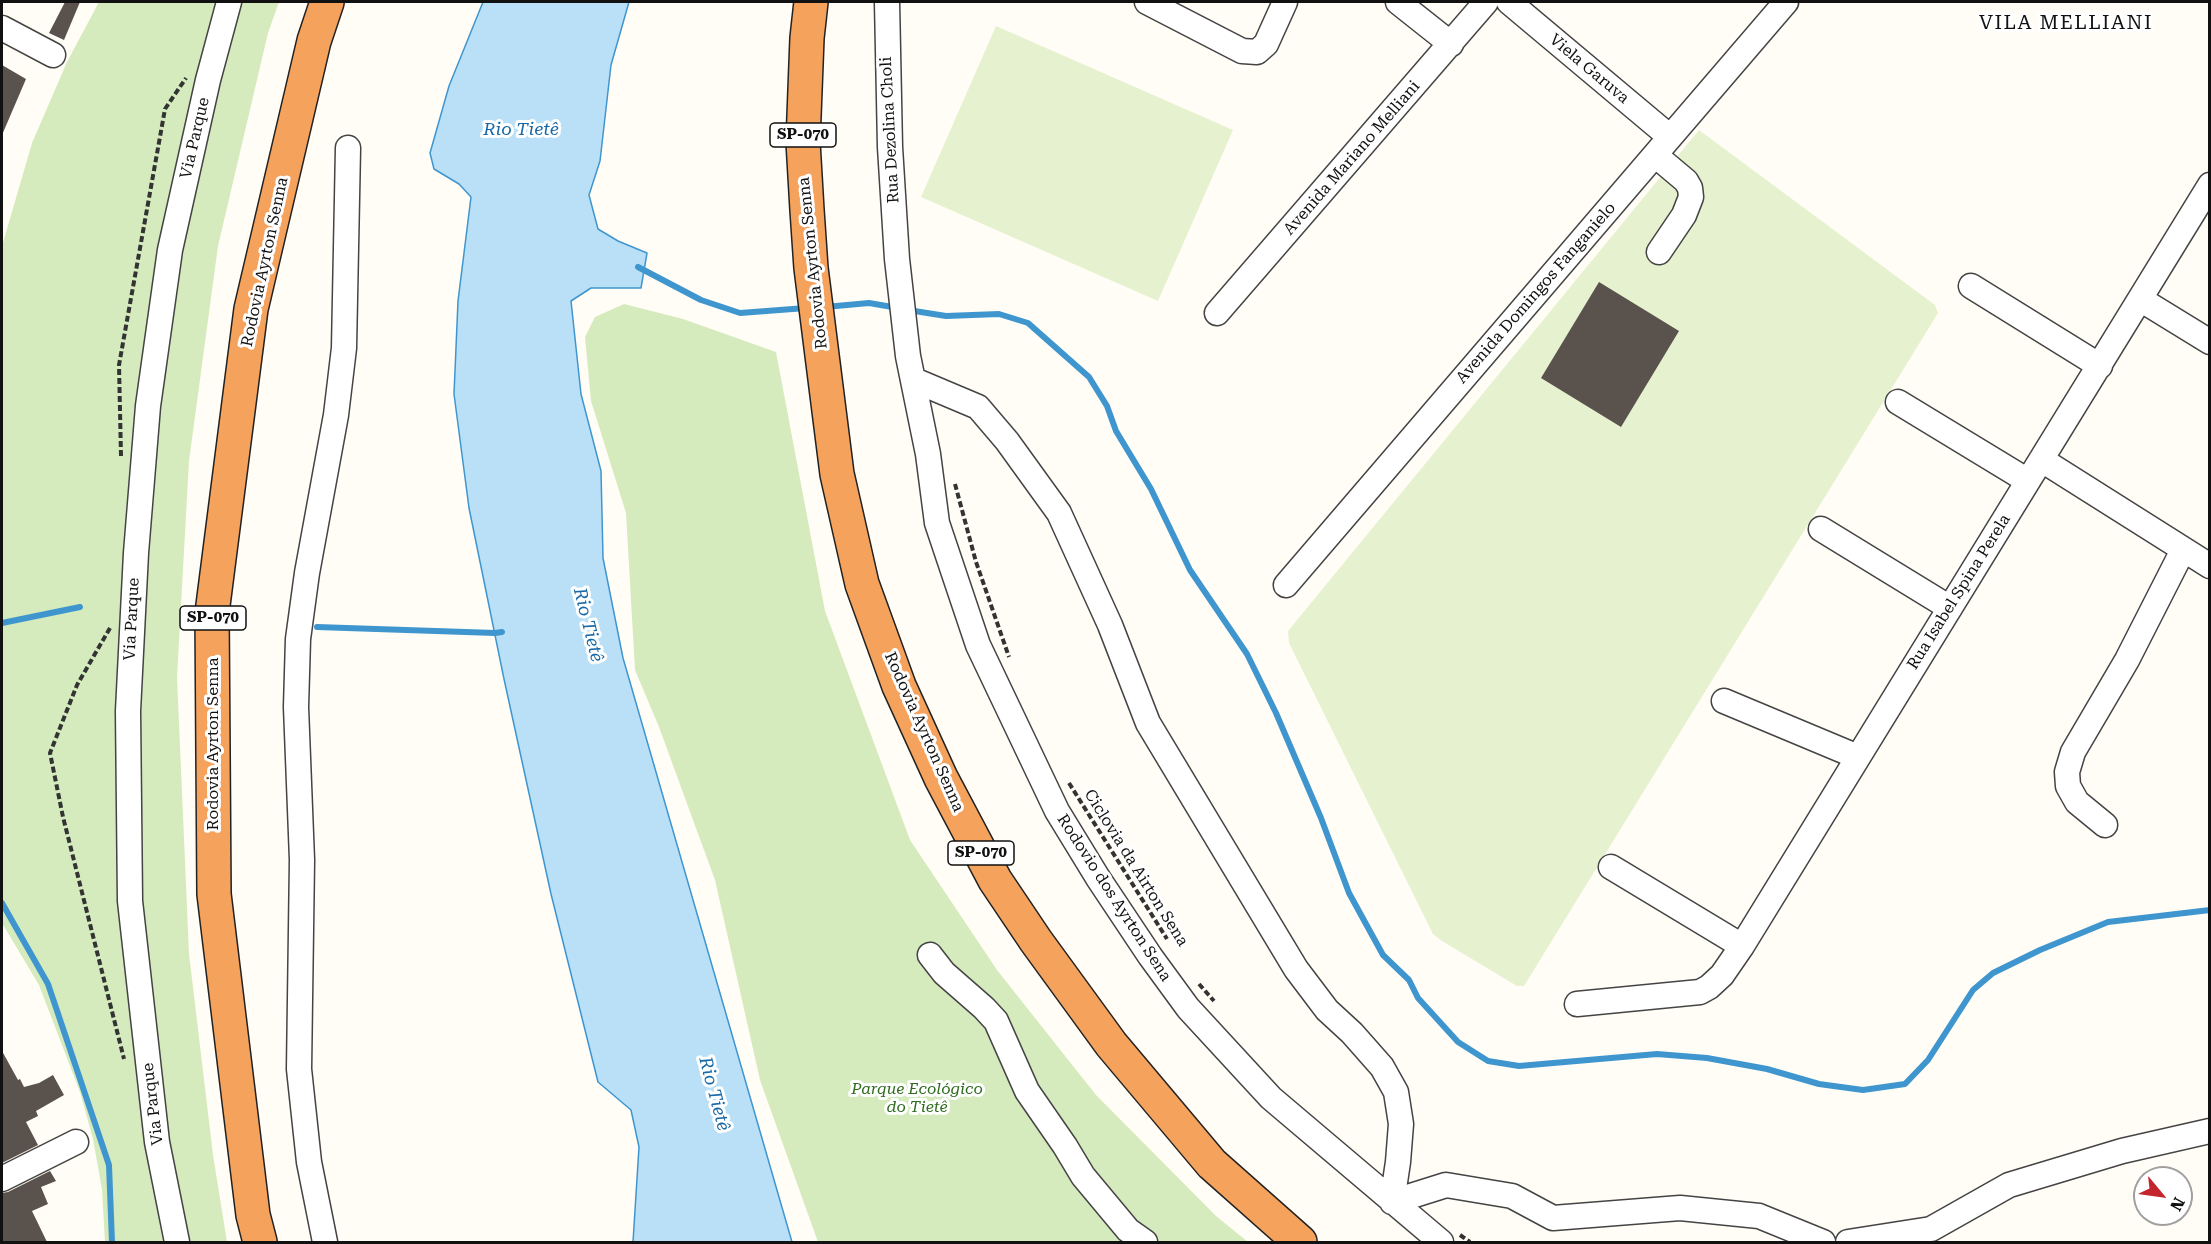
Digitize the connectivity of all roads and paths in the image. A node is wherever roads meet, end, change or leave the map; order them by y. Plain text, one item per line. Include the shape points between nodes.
1 (229, 2) edge
2 (327, 2) edge
3 (811, 2) edge
4 (887, 2) edge
5 (1147, 2) edge
6 (1285, 2) edge
7 (1398, 2) edge
8 (1486, 2) edge
9 (1509, 2) edge
10 (1786, 2) edge
11 (2, 28) edge
12 (1451, 44) junction
13 (53, 55) dead end
14 (1662, 146) junction
15 (348, 148) dead end
16 (2210, 185) edge
17 (1659, 252) dead end
18 (1971, 286) dead end
19 (2140, 299) junction
20 (1217, 313) dead end
21 (2210, 342) edge
22 (908, 356) joint
23 (2100, 366) junction
24 (914, 380) junction
25 (1898, 402) dead end
26 (2042, 460) junction
27 (952, 474) dead end
28 (2028, 481) junction
29 (1821, 529) dead end
30 (2183, 550) junction
31 (2210, 566) edge
32 (1286, 585) dead end
33 (1950, 608) junction
34 (1013, 668) dead end
35 (1724, 701) dead end
36 (1858, 758) junction
37 (1066, 777) dead end
38 (2105, 825) dead end
39 (1611, 867) dead end
40 (1171, 945) dead end
41 (1742, 946) junction
42 (930, 955) dead end
43 (1198, 982) dead end
44 (1577, 1004) dead end
45 (1219, 1008) dead end
46 (2210, 1131) edge
47 (76, 1142) dead end
48 (2, 1179) edge
49 (1392, 1202) junction
50 (1449, 1237) edge
51 (177, 1242) edge
52 (260, 1242) edge
53 (326, 1242) edge
54 (1145, 1242) edge
55 (1300, 1242) edge
56 (1470, 1242) edge
57 (1823, 1242) edge
58 (1848, 1242) edge

1 - 51 street, Via Parque via 170,250 148,406 128,711 130,901 157,1142
2 - 52 highway, Rodovia Ayrton Senna / SP-070 via 314,41 251,309 213,613 214,894 253,1215
3 - 55 highway, Rodovia Ayrton Senna / SP-070 via 803,142 812,268 837,474 862,584 904,697 941,778 995,879 1036,941 1111,1044 1212,1164
4 - 22 street, Rua Dezolina Choli via 897,259
5 - 6 street via 1242,51 1257,52 1266,44
7 - 12 street
8 - 12 street, Avenida Mariano Melliani
9 - 14 street, Viela Garuva
10 - 14 street, Avenida Domingos Fanganielo
11 - 13 street
12 - 20 street, Avenida Mariano Melliani
14 - 17 street, Viela Garuva via 1690,188 1691,197 1684,215
14 - 32 street, Avenida Domingos Fanganielo
15 - 53 street via 344,348 307,573 298,639 297,684 302,860 299,1069 309,1162
16 - 19 street, Rua Isabel Spina Perela
18 - 23 street
19 - 21 street
19 - 23 street, Rua Isabel Spina Perela
22 - 24 street, Rodovio dos Ayrton Sena
23 - 26 street, Rua Isabel Spina Perela
24 - 49 street, Rodovio dos Ayrton Sena via 937,523 978,645 1057,811 1188,1008 1271,1098
24 - 49 street via 978,407 1059,513 1110,625 1148,723 1296,969 1327,1010 1382,1067 1396,1092 1401,1124
25 - 28 street
26 - 28 street, Rua Isabel Spina Perela
26 - 30 street
27 - 34 path via 976,562
28 - 33 street, Rua Isabel Spina Perela
29 - 33 street
30 - 31 street
30 - 38 street via 2127,660 2073,752 2067,772 2068,786 2077,802
33 - 36 street, Rua Isabel Spina Perela
35 - 36 street
36 - 41 street, Rua Isabel Spina Perela
37 - 40 path, Ciclovia da Airton Sena
39 - 41 street
41 - 44 street, Rua Isabel Spina Perela via 1722,975 1700,992
42 - 54 street via 996,1021 1027,1091 1083,1176 1128,1230
43 - 45 path
46 - 58 street via 2122,1151 2009,1185 1931,1229
47 - 48 street
49 - 50 street, Rodovio dos Ayrton Sena
49 - 57 street via 1446,1185 1512,1196 1553,1218 1680,1208 1759,1216
50 - 56 path

